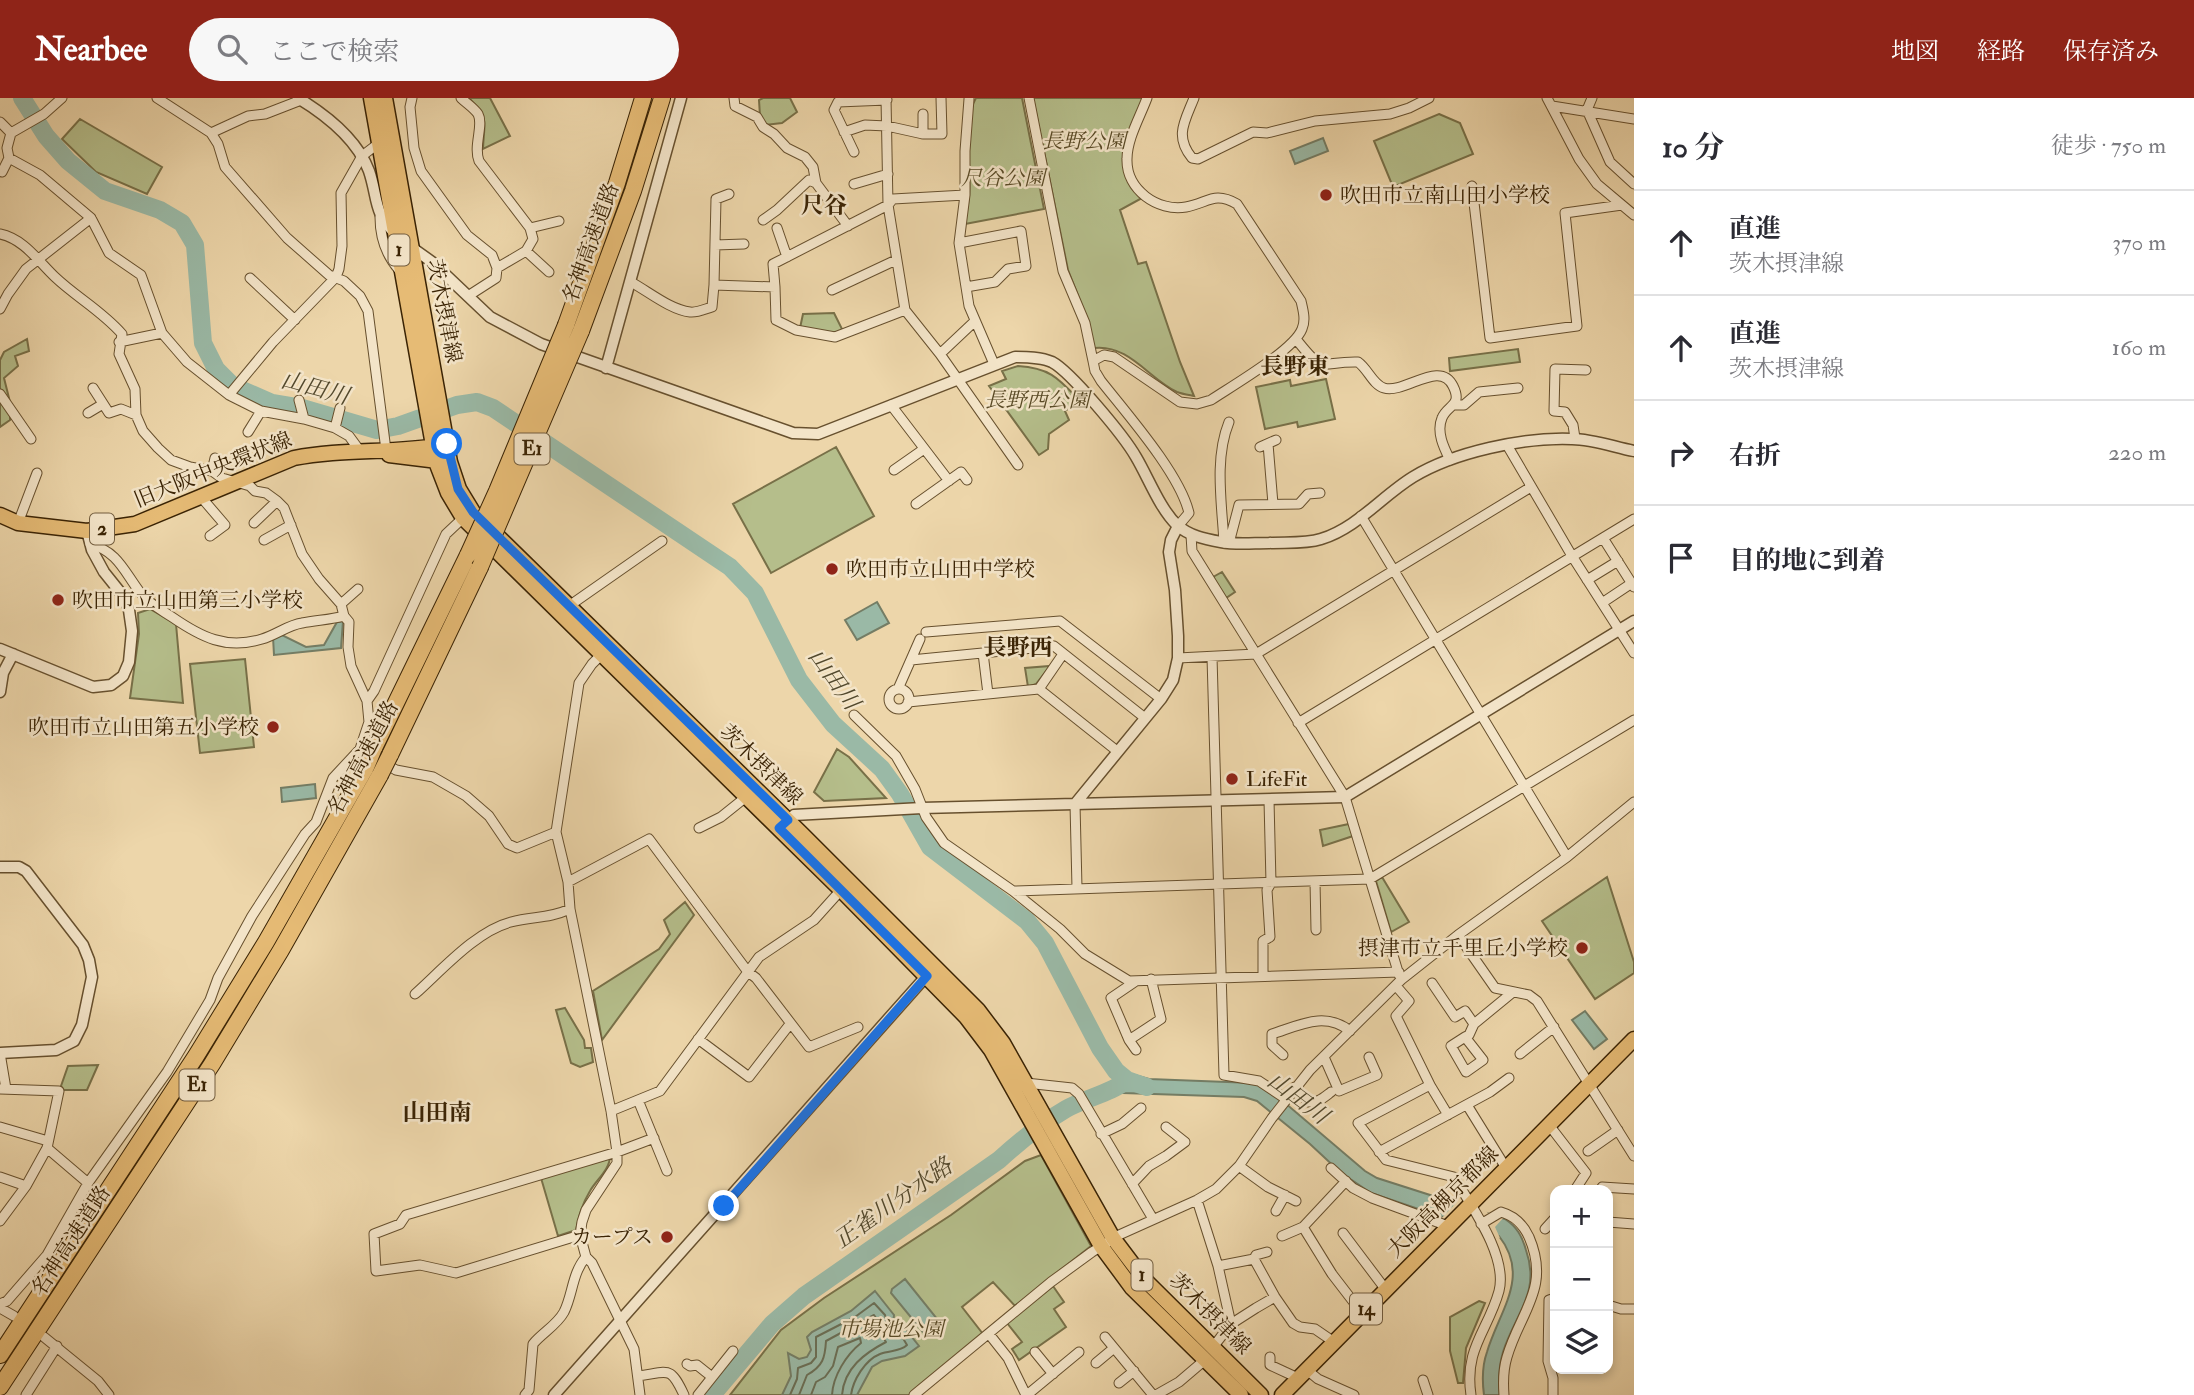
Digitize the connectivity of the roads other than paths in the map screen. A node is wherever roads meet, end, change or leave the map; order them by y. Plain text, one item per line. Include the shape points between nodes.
1 (62, 98) edge
2 (157, 98) edge
3 (371, 98) edge
4 (385, 98) edge
5 (412, 98) edge
6 (461, 98) edge
7 (643, 98) edge
8 (662, 98) edge
9 (681, 98) edge
10 (734, 98) edge
11 (941, 98) edge
12 (1029, 98) edge
13 (1147, 98) edge
14 (1194, 98) edge
15 (1429, 98) edge
16 (1592, 98) edge
17 (299, 99) edge
18 (886, 99) edge
19 (970, 99) edge
20 (1549, 102) edge
21 (1587, 110) junction
22 (923, 114) dead end
23 (1634, 120) edge
24 (0, 122) edge
25 (887, 126) junction
26 (845, 132) junction
27 (211, 133) junction
28 (11, 134) junction
29 (922, 134) junction
30 (379, 143) junction
31 (854, 152) dead end
32 (362, 156) junction
33 (9, 158) junction
34 (0, 171) edge
35 (888, 174) junction
36 (817, 183) junction
37 (854, 184) dead end
38 (1634, 184) edge
39 (1472, 186) dead end
40 (729, 194) dead end
41 (965, 195) junction
42 (888, 205) junction
43 (1622, 205) junction
44 (1634, 215) edge
45 (380, 217) junction
46 (91, 218) junction
47 (763, 220) dead end
48 (559, 221) dead end
49 (848, 226) junction
50 (530, 228) junction
51 (777, 228) dead end
52 (0, 234) edge
53 (396, 234) junction
54 (958, 243) junction
55 (744, 244) dead end
56 (715, 245) junction
57 (411, 247) junction
58 (526, 251) junction
59 (787, 257) junction
60 (39, 259) junction
61 (897, 260) junction
62 (497, 268) junction
63 (549, 272) dead end
64 (403, 274) junction
65 (335, 277) junction
66 (250, 278) dead end
67 (631, 282) junction
68 (714, 285) junction
69 (966, 287) junction
70 (775, 288) junction
71 (832, 290) dead end
72 (468, 296) junction
73 (0, 309) edge
74 (905, 310) junction
75 (295, 320) junction
76 (975, 321) junction
77 (573, 328) junction
78 (162, 332) junction
79 (1296, 339) junction
80 (120, 342) junction
81 (940, 354) junction
82 (1093, 361) junction
83 (994, 364) junction
84 (606, 368) junction
85 (1586, 370) dead end
86 (956, 379) junction
87 (93, 388) dead end
88 (1518, 388) dead end
89 (0, 394) edge
90 (229, 395) junction
91 (299, 400) dead end
92 (432, 400) junction
93 (103, 404) junction
94 (891, 405) junction
95 (1454, 405) junction
96 (340, 408) dead end
97 (261, 411) junction
98 (88, 413) dead end
99 (136, 415) junction
100 (304, 419) junction
101 (1229, 422) dead end
102 (335, 428) junction
103 (248, 432) dead end
104 (31, 439) dead end
105 (1575, 439) junction
106 (385, 443) junction
107 (1268, 444) dead end
108 (441, 445) junction
109 (1507, 445) junction
110 (924, 449) junction
111 (359, 451) junction
112 (1634, 451) edge
113 (215, 458) dead end
114 (1450, 460) junction
115 (443, 462) junction
116 (1018, 465) dead end
117 (894, 470) dead end
118 (212, 471) junction
119 (37, 473) dead end
120 (967, 480) dead end
121 (237, 481) junction
122 (949, 481) junction
123 (1531, 486) junction
124 (1320, 493) dead end
125 (201, 497) junction
126 (277, 501) junction
127 (916, 504) dead end
128 (1273, 504) junction
129 (0, 515) edge
130 (1361, 516) junction
131 (463, 518) junction
132 (1634, 519) edge
133 (18, 523) junction
134 (254, 523) dead end
135 (291, 525) junction
136 (1178, 526) junction
137 (1191, 535) junction
138 (210, 536) dead end
139 (89, 538) junction
140 (1603, 538) junction
141 (264, 540) dead end
142 (662, 541) dead end
143 (1227, 543) junction
144 (1572, 556) junction
145 (1618, 561) junction
146 (1394, 570) junction
147 (1587, 580) junction
148 (1633, 585) edge
149 (358, 589) dead end
150 (1602, 603) junction
151 (341, 604) junction
152 (569, 606) junction
153 (344, 617) junction
154 (1634, 621) edge
155 (1620, 630) junction
156 (1435, 639) junction
157 (0, 649) edge
158 (605, 651) junction
159 (983, 653) junction
160 (1634, 653) edge
161 (13, 654) junction
162 (1063, 654) junction
163 (1256, 654) junction
164 (1212, 657) junction
165 (1178, 658) junction
166 (911, 660) junction
167 (1039, 688) junction
168 (898, 689) junction
169 (0, 692) edge
170 (988, 694) junction
171 (1161, 699) junction
172 (367, 701) junction
173 (908, 702) junction
174 (1481, 713) junction
175 (854, 715) dead end
176 (1144, 718) junction
177 (1634, 720) edge
178 (1298, 723) junction
179 (367, 749) junction
180 (1117, 751) junction
181 (373, 771) junction
182 (1525, 786) junction
183 (746, 797) junction
184 (1345, 797) junction
185 (1269, 800) junction
186 (1217, 802) junction
187 (1075, 804) junction
188 (1633, 805) edge
189 (922, 808) junction
190 (783, 824) junction
191 (699, 828) dead end
192 (556, 832) junction
193 (1567, 857) junction
194 (0, 867) edge
195 (1370, 879) junction
196 (1315, 881) junction
197 (568, 882) junction
198 (1271, 883) junction
199 (1218, 885) junction
200 (1077, 888) junction
201 (841, 890) junction
202 (1013, 891) junction
203 (570, 909) junction
204 (1316, 930) dead end
205 (1458, 935) junction
206 (931, 971) junction
207 (748, 972) junction
208 (1263, 975) junction
209 (1221, 976) junction
210 (1151, 979) junction
211 (1138, 980) junction
212 (1399, 980) junction
213 (1432, 983) dead end
214 (1513, 992) junction
215 (415, 994) dead end
216 (790, 1024) junction
217 (1474, 1024) junction
218 (858, 1027) dead end
219 (1554, 1027) junction
220 (1350, 1031) junction
221 (1465, 1037) dead end
222 (698, 1039) junction
223 (1634, 1039) edge
224 (1129, 1041) junction
225 (1136, 1050) dead end
226 (0, 1053) edge
227 (1520, 1054) dead end
228 (1283, 1055) dead end
229 (1324, 1057) junction
230 (1369, 1057) dead end
231 (1509, 1077) dead end
232 (1026, 1083) junction
233 (1430, 1085) junction
234 (1589, 1085) junction
235 (1295, 1087) junction
236 (3, 1089) edge
237 (1331, 1092) dead end
238 (1286, 1099) junction
239 (638, 1100) junction
240 (1467, 1105) junction
241 (1141, 1108) dead end
242 (611, 1111) junction
243 (1448, 1115) junction
244 (1037, 1118) junction
245 (1549, 1125) junction
246 (0, 1127) edge
247 (1167, 1127) dead end
248 (1618, 1130) junction
249 (1101, 1134) junction
250 (653, 1138) junction
251 (48, 1145) junction
252 (1588, 1151) dead end
253 (617, 1152) junction
254 (1379, 1152) junction
255 (1634, 1156) edge
256 (1239, 1166) junction
257 (1331, 1168) dead end
258 (1506, 1168) junction
259 (667, 1171) dead end
260 (0, 1177) edge
261 (1346, 1181) junction
262 (88, 1183) junction
263 (1132, 1184) junction
264 (1578, 1185) edge
265 (26, 1186) junction
266 (1613, 1188) edge
267 (1634, 1189) edge
268 (1284, 1195) junction
269 (1197, 1200) junction
270 (1296, 1201) dead end
271 (1471, 1204) junction
272 (1276, 1211) dead end
273 (1153, 1219) junction
274 (0, 1221) edge
275 (1613, 1222) edge
276 (1481, 1224) junction
277 (1634, 1224) edge
278 (1450, 1225) junction
279 (1303, 1227) junction
280 (1343, 1233) dead end
281 (580, 1236) junction
282 (1282, 1236) dead end
283 (1107, 1242) junction
284 (1267, 1252) dead end
285 (586, 1257) junction
286 (1254, 1259) junction
287 (1218, 1266) junction
288 (1386, 1290) junction
289 (1275, 1297) junction
290 (1550, 1300) edge
291 (0, 1306) edge
292 (1613, 1307) edge
293 (1634, 1309) edge
294 (1362, 1313) junction
295 (14, 1316) dead end
296 (620, 1320) junction
297 (1231, 1324) junction
298 (989, 1334) junction
299 (44, 1337) dead end
300 (1105, 1337) dead end
301 (1335, 1342) junction
302 (57, 1346) junction
303 (1114, 1348) junction
304 (733, 1351) dead end
305 (1035, 1352) dead end
306 (1079, 1352) dead end
307 (1209, 1353) junction
308 (0, 1355) edge
309 (1270, 1357) dead end
310 (1096, 1363) dead end
311 (687, 1364) dead end
312 (1134, 1371) junction
313 (1053, 1374) junction
314 (1302, 1374) junction
315 (638, 1376) junction
316 (712, 1377) junction
317 (1423, 1380) dead end
318 (1119, 1383) dead end
319 (0, 1387) edge
320 (26, 1395) edge
321 (109, 1395) edge
322 (525, 1395) edge
323 (554, 1395) edge
324 (640, 1395) edge
325 (684, 1395) edge
326 (698, 1395) edge
327 (914, 1395) edge
328 (1026, 1395) edge
329 (1155, 1395) edge
330 (1241, 1395) edge
331 (1261, 1395) edge
332 (1282, 1395) edge
333 (1354, 1395) edge
334 (1427, 1395) edge
335 (1471, 1395) edge
336 (1504, 1395) edge
337 (1553, 1395) edge

1 - 28 street
2 - 27 street
3 - 30 main road, 茨木摂津線 / 1
4 - 57 main road, 茨木摂津線 / 1
5 - 62 street via 414,149 421,171 467,235 492,255
6 - 50 street via 480,119 479,161
7 - 77 highway, 名神高速道路 / E1
8 - 77 highway, 名神高速道路 / E1 via 633,191
9 - 67 street
10 - 36 street via 735,106 757,117 787,148 805,157
11 - 29 street via 942,134
12 - 82 street via 1063,271
13 - 79 street via 1127,161 1132,180 1149,200 1173,208 1214,197 1237,204 1301,302 1303,328
14 - 15 street via 1181,131 1192,158 1198,159 1253,132 1390,114
16 - 21 street
17 - 27 street
17 - 32 street via 322,113
18 - 25 street
18 - 26 street via 838,102 834,110
19 - 41 street
20 - 21 street
20 - 43 street via 1579,159 1597,184
21 - 23 street
21 - 38 street via 1610,162
22 - 29 street
24 - 28 street
25 - 26 street via 865,125
25 - 29 street
25 - 35 street
26 - 31 street
27 - 65 street via 225,167 288,238
28 - 33 street
30 - 32 street
30 - 53 main road, 茨木摂津線 / 1
32 - 45 street
32 - 65 street via 341,193 342,246
33 - 34 street
33 - 46 street via 40,175
35 - 37 street
35 - 42 street
36 - 47 street via 809,180
36 - 49 street
39 - 43 street via 1490,338 1577,326 1564,214
40 - 56 street via 716,199
41 - 42 street via 893,199
41 - 54 street
42 - 49 street
42 - 61 street
43 - 44 street
45 - 53 street
45 - 64 street via 382,239
46 - 60 street
46 - 78 street via 109,253 141,275
48 - 50 street
49 - 59 street
50 - 58 street via 533,239
51 - 59 street
52 - 60 street
53 - 57 street
53 - 64 main road, 茨木摂津線 / 1
54 - 69 street
54 - 69 street via 1020,231 1023,243 1026,266 1008,270 995,282
55 - 56 street
56 - 68 street
57 - 72 street
57 - 92 main road, 茨木摂津線 / 1
58 - 62 street
58 - 63 street
59 - 70 street via 773,264
60 - 73 street via 26,269
60 - 80 street via 113,324 122,334
61 - 71 street
61 - 74 street
62 - 72 street via 496,278
64 - 92 main road, 茨木摂津線 / 1
65 - 75 street
65 - 106 street via 360,296 368,311
66 - 75 street via 268,288
67 - 68 street via 671,307 693,313 712,307
67 - 84 street
68 - 70 street
69 - 76 street
70 - 74 street via 776,320 796,330 835,337
72 - 84 street via 511,330
74 - 81 street
75 - 90 street
76 - 81 street
76 - 83 street
77 - 179 highway, 名神高速道路 / E1, bridge via 468,555
77 - 181 highway, 名神高速道路 / E1, bridge via 480,567 390,755
78 - 80 street
78 - 90 street via 187,362
79 - 82 street via 1211,401 1197,404 1180,402 1114,357 1104,355
79 - 95 street via 1322,365 1358,362 1382,388 1396,389 1434,375 1444,377 1456,391
80 - 99 street via 118,354 135,389
81 - 86 street
82 - 136 street via 1101,381 1149,442 1186,500 1189,513
83 - 86 street
83 - 136 street via 1032,357 1051,362 1066,373 1120,433
84 - 94 street via 793,433 818,434
85 - 105 street via 1555,369 1554,411 1565,412
86 - 94 street
86 - 116 street
87 - 93 street
88 - 95 street via 1479,392 1464,405
89 - 104 street
90 - 97 street
91 - 100 street
92 - 108 main road, 茨木摂津線 / 1
93 - 98 street
93 - 99 street via 109,413 121,409
94 - 110 street
95 - 114 street via 1442,417 1440,431
96 - 102 street
97 - 100 street
97 - 103 street
99 - 118 street via 143,431 172,460
100 - 102 street
101 - 143 street via 1220,473
102 - 111 street via 349,436
105 - 109 street
105 - 112 street
106 - 108 main road, 旧大阪中央環状線 / 2
106 - 111 main road, 旧大阪中央環状線 / 2
107 - 128 street
108 - 115 main road, 茨木摂津線 / 1
109 - 114 street
109 - 123 street
110 - 117 street
110 - 122 street
111 - 115 main road, 旧大阪中央環状線 / 2
111 - 121 main road, 旧大阪中央環状線 / 2 via 294,458
113 - 118 street
114 - 130 street via 1413,476
115 - 131 main road, 茨木摂津線 / 1 via 448,493
115 - 152 main road, 茨木摂津線 / 1 via 473,512
118 - 121 street
119 - 133 street
120 - 122 street via 961,472
121 - 125 main road, 旧大阪中央環状線 / 2
121 - 126 street
122 - 127 street
123 - 144 street
123 - 146 street
124 - 128 street via 1308,494 1299,503
125 - 138 street via 225,525
125 - 139 main road, 旧大阪中央環状線 / 2
126 - 134 street
126 - 135 street
128 - 143 street via 1239,505
129 - 133 main road, 旧大阪中央環状線 / 2
130 - 143 street via 1319,540
130 - 146 street
131 - 158 main road, 茨木摂津線 / 1
131 - 172 street via 446,534
132 - 140 street
133 - 139 main road, 旧大阪中央環状線 / 2
135 - 141 street
135 - 151 street via 303,556
136 - 137 street
136 - 165 street via 1169,552
137 - 143 street
137 - 163 street via 1192,551
139 - 153 street via 121,563 146,600 216,642 261,639 300,623
139 - 161 street via 104,572 130,610 129,662 123,676 111,685 93,687
140 - 144 street
140 - 145 street
142 - 152 street
144 - 147 street
144 - 156 street
145 - 147 street
145 - 148 street
146 - 156 street
146 - 163 street
147 - 150 street
148 - 150 street
149 - 151 street
150 - 155 street
151 - 153 street
152 - 158 main road, 茨木摂津線 / 1
153 - 172 street via 349,622 351,666
154 - 155 street
155 - 160 street
155 - 174 street
156 - 174 street
156 - 178 street
157 - 161 street
158 - 183 main road, 茨木摂津線 / 1
158 - 190 main road, 茨木摂津線 / 1
158 - 192 street via 579,683
159 - 162 street via 1054,646
159 - 166 street
159 - 170 street
161 - 169 street
162 - 167 street
162 - 176 street
163 - 164 street
163 - 178 street
164 - 165 street
164 - 186 street
165 - 171 street via 1173,680
166 - 168 street
166 - 171 street via 923,636 1060,621
167 - 170 street
167 - 180 street
168 - 173 street via 906,693
168 - 173 street via 890,695 890,704 898,709
170 - 173 street
171 - 176 street
172 - 179 street
174 - 182 street
174 - 184 street
175 - 189 street via 897,756
176 - 180 street
177 - 182 street
178 - 184 street
179 - 181 highway, 名神高速道路 / E1, bridge
179 - 192 street via 396,770 433,777 466,796 489,816 508,844 517,848
179 - 262 street via 333,778 316,822 251,916 210,1000 167,1072
180 - 187 street
181 - 308 highway, 名神高速道路 / E1 via 197,1056
181 - 319 highway, 名神高速道路 / E1 via 281,950
182 - 193 street
182 - 195 street
183 - 190 main road, 茨木摂津線 / 1
183 - 191 street
184 - 185 street
184 - 195 street
185 - 186 street
185 - 198 street
186 - 187 street
186 - 199 street
187 - 189 street
187 - 200 street
188 - 193 street
189 - 190 street via 794,815
189 - 202 street via 944,843
190 - 201 main road, 茨木摂津線 / 1
190 - 206 main road, 茨木摂津線 / 1
192 - 197 street
193 - 205 street
194 - 226 street via 19,867 26,872 83,945 92,977 74,1041 57,1050
195 - 196 street
195 - 212 street
196 - 198 street
196 - 204 street
197 - 203 street
197 - 207 street via 649,839
198 - 199 street
198 - 208 street via 1270,937 1263,941
199 - 200 street
199 - 209 street
200 - 202 street
201 - 206 main road, 茨木摂津線 / 1
201 - 207 street via 814,919 759,957
202 - 211 street via 1085,954 1129,981
203 - 215 street via 484,933
203 - 242 street
205 - 212 street
205 - 214 street via 1491,983
206 - 232 main road, 茨木摂津線 / 1 via 978,1010
206 - 244 main road, 茨木摂津線 / 1
206 - 296 street
207 - 216 street
207 - 222 street
208 - 209 street
208 - 212 street
209 - 210 street
209 - 238 street via 1224,1075 1259,1081
210 - 211 street
210 - 224 street via 1161,1019
211 - 224 street via 1111,998
212 - 220 street
212 - 233 street via 1409,1001 1396,1016
213 - 217 street via 1455,1017 1465,1012
214 - 217 street
214 - 219 street via 1534,997
216 - 218 street via 808,1047
216 - 222 street via 749,1077
217 - 221 street
219 - 227 street
219 - 234 street
220 - 228 street via 1340,1023 1314,1020 1272,1034 1272,1045
220 - 229 street
222 - 239 street via 660,1091
223 - 234 main road, 大阪高槻京都線 / 14
224 - 225 street
226 - 236 street
229 - 230 street via 1339,1091 1377,1075
229 - 235 street
231 - 240 street
232 - 244 main road, 茨木摂津線 / 1
232 - 249 street via 1072,1088
233 - 243 street
233 - 254 street via 1358,1123
234 - 245 main road, 大阪高槻京都線 / 14
234 - 248 street
235 - 237 street via 1314,1103
235 - 238 street
236 - 251 street via 59,1091
238 - 256 street
239 - 242 street
239 - 250 street
240 - 243 street
240 - 258 street
241 - 249 street
242 - 253 street
243 - 254 street
244 - 283 main road, 茨木摂津線 / 1
245 - 258 main road, 大阪高槻京都線 / 14
245 - 264 street via 1586,1173
246 - 251 street
247 - 263 street via 1185,1142 1149,1166
248 - 252 street
248 - 255 street
249 - 263 street
250 - 253 street
250 - 259 street
251 - 262 street
251 - 265 street
253 - 281 street via 617,1163 586,1210
253 - 281 street via 406,1215 400,1224 373,1234 376,1271 420,1265 456,1273
254 - 271 street via 1386,1160 1454,1177
256 - 268 street
256 - 269 street
257 - 261 street
258 - 271 main road, 大阪高槻京都線 / 14
260 - 265 street
261 - 278 street via 1372,1198
261 - 279 street
262 - 291 street via 47,1255
263 - 273 street
265 - 274 street
266 - 267 street
268 - 270 street
268 - 272 street
269 - 273 street
269 - 287 street
271 - 276 street
271 - 278 main road, 大阪高槻京都線 / 14
273 - 283 street
275 - 277 street
276 - 335 street via 1500,1274 1499,1290 1469,1366
276 - 336 street via 1501,1212 1511,1215 1526,1231 1535,1258 1531,1304 1503,1369
278 - 288 main road, 大阪高槻京都線 / 14
279 - 282 street
279 - 294 street
280 - 288 street
281 - 285 street
283 - 298 street
283 - 307 main road, 茨木摂津線 / 1
284 - 286 street
285 - 296 street
285 - 322 street via 573,1279 563,1314 533,1344
286 - 287 street
286 - 289 street
287 - 297 street
288 - 294 main road, 大阪高槻京都線 / 14
289 - 297 street
289 - 301 street via 1293,1323
290 - 337 street via 1548,1362
291 - 295 street
292 - 293 street
294 - 301 main road, 大阪高槻京都線 / 14
296 - 315 street via 634,1349
296 - 323 street
297 - 307 street
298 - 327 street
298 - 328 street via 1008,1358
299 - 302 street
300 - 303 street
301 - 314 main road, 大阪高槻京都線 / 14
302 - 320 street
302 - 321 street
303 - 310 street
303 - 312 street
304 - 316 street
305 - 313 street
306 - 313 street
307 - 329 street via 1179,1381
307 - 330 main road, 茨木摂津線 / 1
307 - 331 main road, 茨木摂津線 / 1
309 - 314 street via 1270,1364
311 - 316 street via 697,1365
312 - 318 street
312 - 329 street
313 - 328 street
314 - 332 main road, 大阪高槻京都線 / 14
314 - 333 street
315 - 324 street
315 - 325 street via 670,1372
316 - 326 street
317 - 334 street

